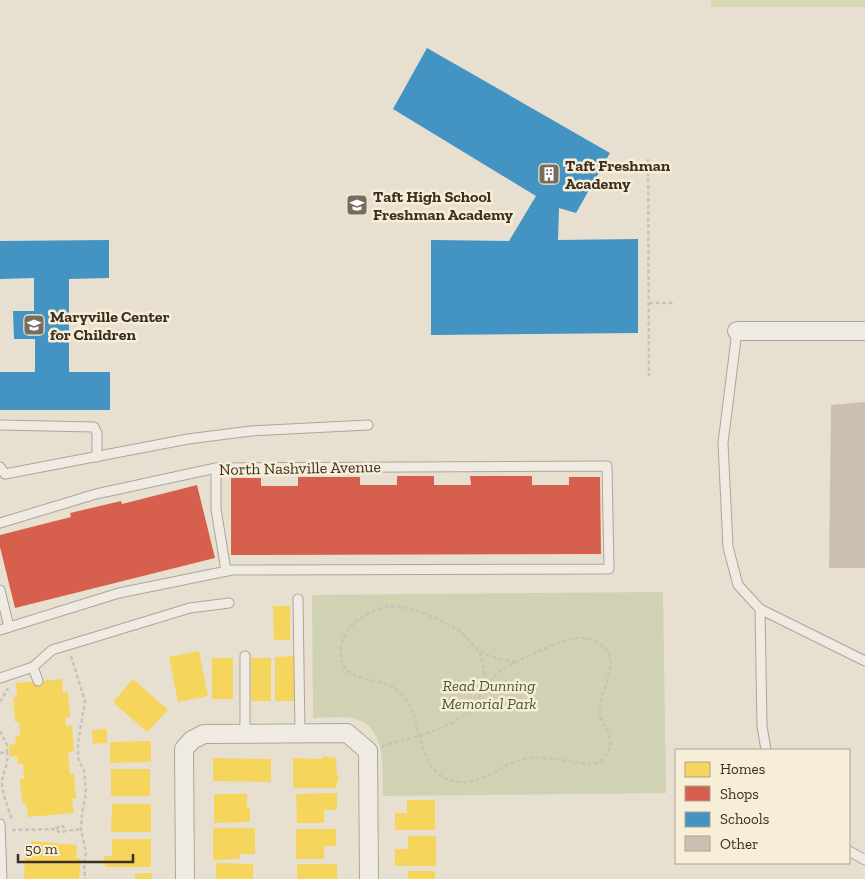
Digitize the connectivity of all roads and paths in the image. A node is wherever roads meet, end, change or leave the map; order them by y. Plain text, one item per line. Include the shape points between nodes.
1 (648, 159) dead end
2 (649, 303) junction
3 (674, 303) dead end
4 (737, 331) joint
5 (865, 331) edge
6 (649, 376) dead end
7 (0, 425) edge
8 (368, 425) dead end
9 (97, 457) junction
10 (0, 467) edge
11 (216, 468) junction
12 (0, 523) edge
13 (226, 571) junction
14 (0, 590) edge
15 (298, 599) dead end
16 (229, 603) dead end
17 (760, 609) junction
18 (4, 629) edge
19 (67, 645) junction
20 (480, 652) junction
21 (245, 656) dead end
22 (865, 661) edge
23 (515, 662) junction
24 (33, 668) junction
25 (0, 678) edge
26 (38, 681) dead end
27 (483, 689) junction
28 (0, 733) edge
29 (300, 733) junction
30 (245, 734) junction
31 (418, 735) junction
32 (766, 749) edge
33 (368, 751) junction
34 (7, 752) junction
35 (0, 753) edge
36 (0, 827) edge
37 (81, 829) junction
38 (13, 830) junction
39 (14, 837) dead end
40 (850, 852) edge
41 (865, 860) edge
42 (2, 879) edge
43 (85, 879) edge
44 (185, 879) edge
45 (369, 879) edge

1 - 2 path
2 - 3 path
2 - 6 path
4 - 5 street
4 - 17 lane via 723,443 728,546 738,585
7 - 9 lane via 94,427 98,433
8 - 9 lane via 251,431 188,439
9 - 10 lane via 5,474
11 - 12 lane, North Nashville Avenue via 96,494
11 - 13 lane via 216,509
11 - 13 lane, North Nashville Avenue via 607,466 609,569
13 - 18 lane via 119,593
14 - 18 lane
15 - 29 lane
16 - 19 lane via 190,608
17 - 22 lane
17 - 32 lane via 762,726
19 - 24 lane via 52,650
19 - 37 path via 85,702 78,743 86,794
20 - 23 path
20 - 27 path via 485,675
20 - 31 path via 452,626 399,607 388,606 361,618 346,632 341,643 345,667 352,674 384,683 401,692 408,702
21 - 30 lane
23 - 27 path via 499,671
23 - 31 path via 565,639 583,638 596,642 606,651 611,666 600,706 610,742 602,759 592,765 529,758 477,779 458,782 434,770
24 - 25 lane
24 - 26 lane
27 - 31 path via 475,705 462,716
28 - 34 path
29 - 30 street
29 - 33 street via 347,733
30 - 44 street via 204,734 184,749
31 - 33 path
33 - 45 street
34 - 35 path
34 - 38 path via 8,761 2,780
36 - 38 path
36 - 42 lane
37 - 38 path via 65,829 63,826
37 - 43 path via 86,852
38 - 39 path
40 - 41 lane

